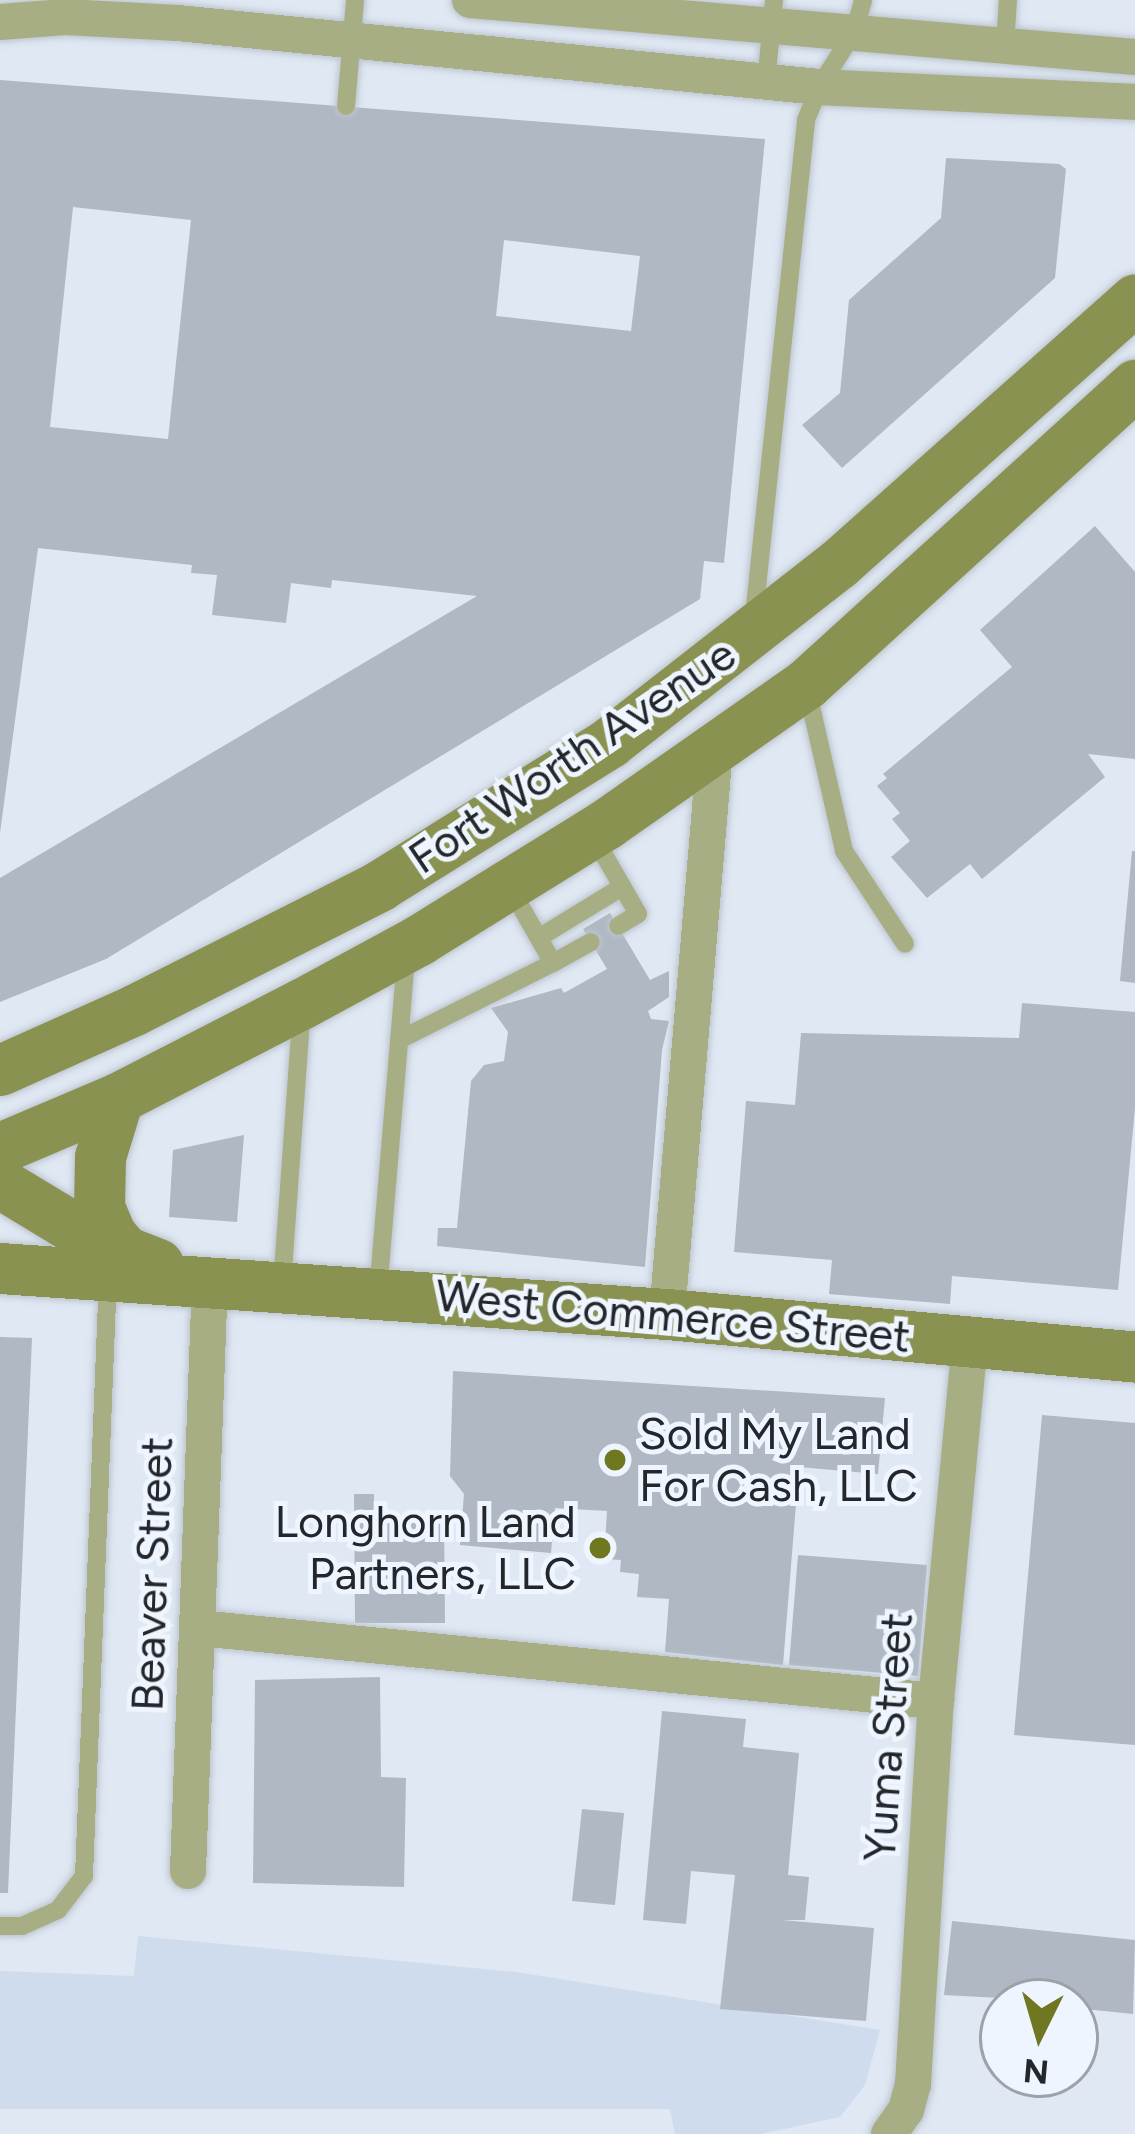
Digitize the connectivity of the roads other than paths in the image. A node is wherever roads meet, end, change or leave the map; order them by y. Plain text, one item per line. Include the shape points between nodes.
1 (355, 0) edge
2 (470, 0) edge
3 (1008, 0) edge
4 (857, 9) edge
5 (179, 12) edge
6 (773, 13) edge
7 (0, 22) edge
8 (352, 42) junction
9 (1005, 45) junction
10 (1135, 57) edge
11 (766, 82) junction
12 (819, 87) junction
13 (1135, 102) edge
14 (346, 106) dead end
15 (1135, 299) edge
16 (1135, 385) edge
17 (752, 632) junction
18 (806, 684) junction
19 (715, 749) junction
20 (599, 829) junction
21 (379, 886) junction
22 (508, 886) junction
23 (622, 887) junction
24 (618, 926) dead end
25 (540, 937) junction
26 (591, 942) dead end
27 (413, 943) junction
28 (904, 944) dead end
29 (554, 963) junction
30 (302, 1003) junction
31 (134, 1010) junction
32 (399, 1040) junction
33 (0, 1070) edge
34 (169, 1071) junction
35 (118, 1098) junction
36 (0, 1148) edge
37 (0, 1183) edge
38 (118, 1266) junction
39 (0, 1268) edge
40 (210, 1280) junction
41 (282, 1285) junction
42 (378, 1292) junction
43 (667, 1314) junction
44 (970, 1342) junction
45 (1135, 1357) edge
46 (200, 1628) junction
47 (936, 1701) junction
48 (188, 1871) dead end
49 (0, 1925) edge
50 (889, 2134) edge

1 - 8 lane
2 - 6 street
3 - 9 lane
4 - 6 street
4 - 9 street
4 - 12 lane
5 - 7 street
5 - 8 street
6 - 11 lane
8 - 11 street
8 - 14 lane
9 - 10 street
11 - 12 street
12 - 13 street
12 - 17 lane via 806,120
15 - 17 main road, Fort Worth Avenue
16 - 18 main road, Fort Worth Avenue
17 - 20 main road via 741,687 631,770
17 - 21 main road, Fort Worth Avenue via 610,742
18 - 19 main road, Fort Worth Avenue
18 - 28 lane via 844,851
19 - 20 main road, Fort Worth Avenue
19 - 43 street
20 - 22 main road, Fort Worth Avenue
20 - 23 lane
21 - 27 main road
21 - 31 main road, Fort Worth Avenue
22 - 25 lane
22 - 27 main road, Fort Worth Avenue
23 - 24 lane via 638,914
23 - 25 lane
25 - 29 lane
26 - 29 lane
27 - 30 main road, Fort Worth Avenue
27 - 32 lane
29 - 32 lane
30 - 34 main road, Fort Worth Avenue
30 - 41 lane
31 - 33 main road, Fort Worth Avenue
31 - 34 main road
32 - 42 lane
34 - 35 main road, Fort Worth Avenue
35 - 36 main road, Fort Worth Avenue
35 - 38 main road via 100,1156 99,1207
37 - 38 main road, West Commerce Street
38 - 39 main road, West Commerce Street
38 - 40 main road, West Commerce Street
38 - 49 lane via 84,1876 58,1910 22,1926
40 - 41 main road, West Commerce Street
40 - 46 street, Beaver Street
41 - 42 main road, West Commerce Street
42 - 43 main road, West Commerce Street
43 - 44 main road, West Commerce Street
44 - 45 main road, West Commerce Street
44 - 47 street, Yuma Street
46 - 47 street
46 - 48 street, Beaver Street
47 - 50 street, Yuma Street via 913,2084

